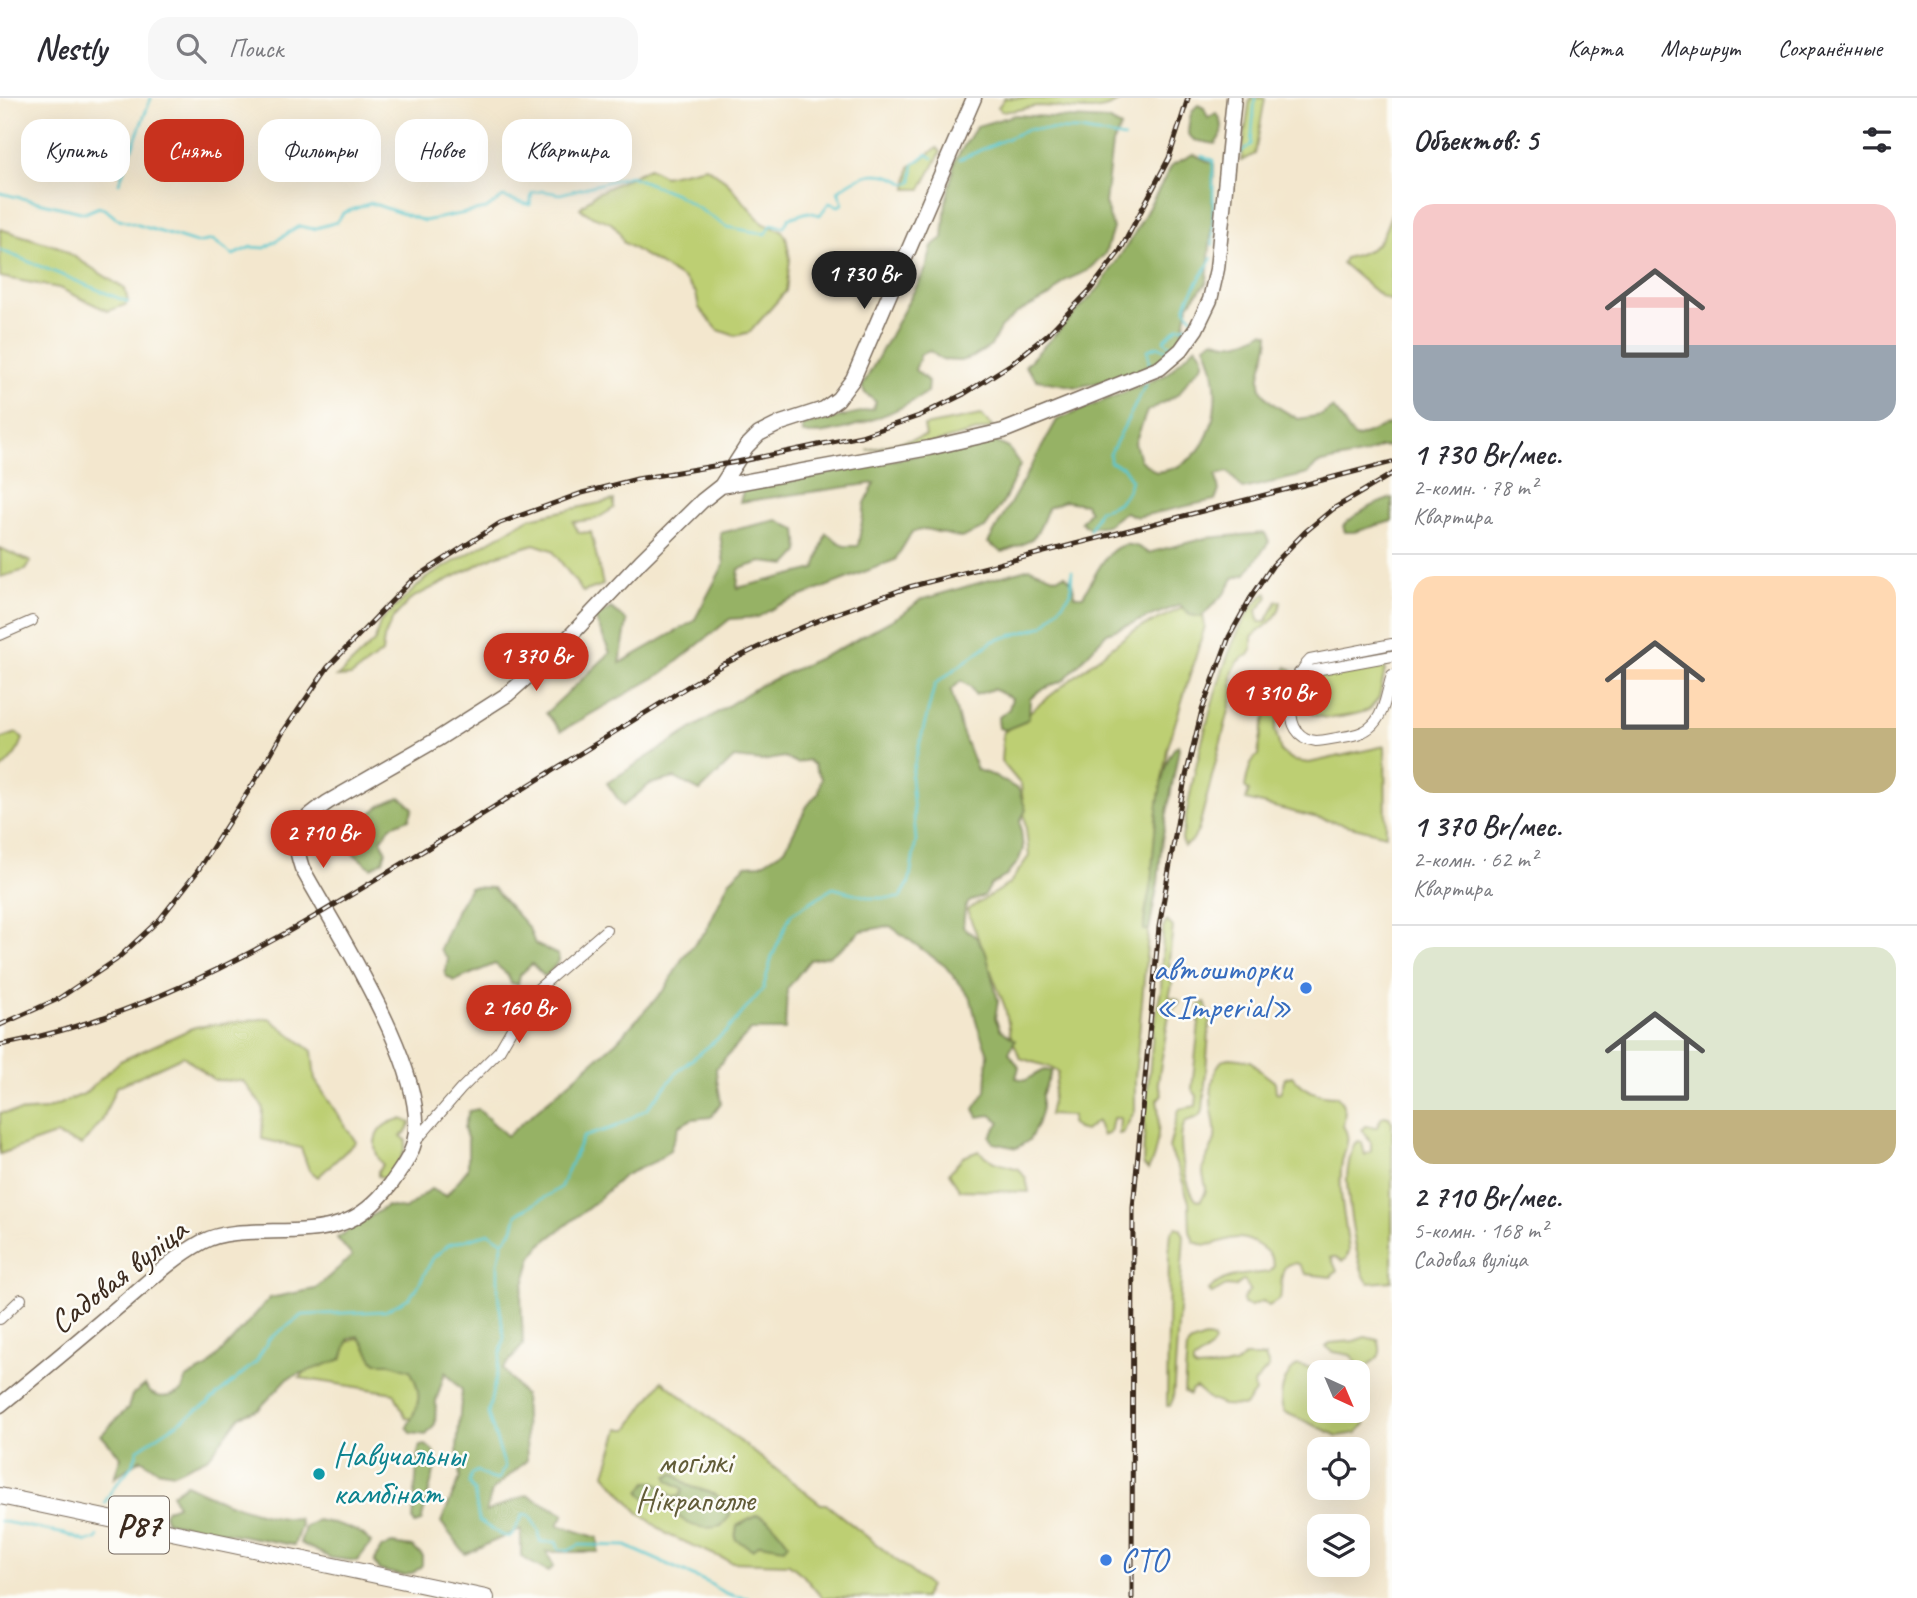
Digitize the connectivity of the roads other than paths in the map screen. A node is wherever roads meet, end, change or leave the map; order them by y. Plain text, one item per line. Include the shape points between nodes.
1 (974, 98) edge
2 (1234, 98) edge
3 (721, 486) junction
4 (32, 621) dead end
5 (0, 635) edge
6 (1392, 643) edge
7 (1392, 656) edge
8 (1299, 673) junction
9 (1392, 674) edge
10 (606, 930) dead end
11 (414, 1143) junction
12 (21, 1298) dead end
13 (0, 1319) edge
14 (0, 1405) edge
15 (0, 1496) edge
16 (486, 1598) edge

1 - 3 street via 853,379 824,409 759,435
2 - 3 street via 1210,300 1181,350 1160,368 1003,431
3 - 11 street, Садовая вуліца via 508,694 313,812 296,835 302,868 403,1059 416,1112
4 - 5 street
6 - 8 street via 1310,660
7 - 8 street
8 - 9 street via 1291,704 1292,722 1301,734 1315,741 1361,734 1375,723
10 - 11 street, Садовая вуліца via 532,994 499,1051
11 - 14 street, Садовая вуліца via 385,1192 358,1216 321,1229 203,1241
12 - 13 street
15 - 16 main road, Р87

